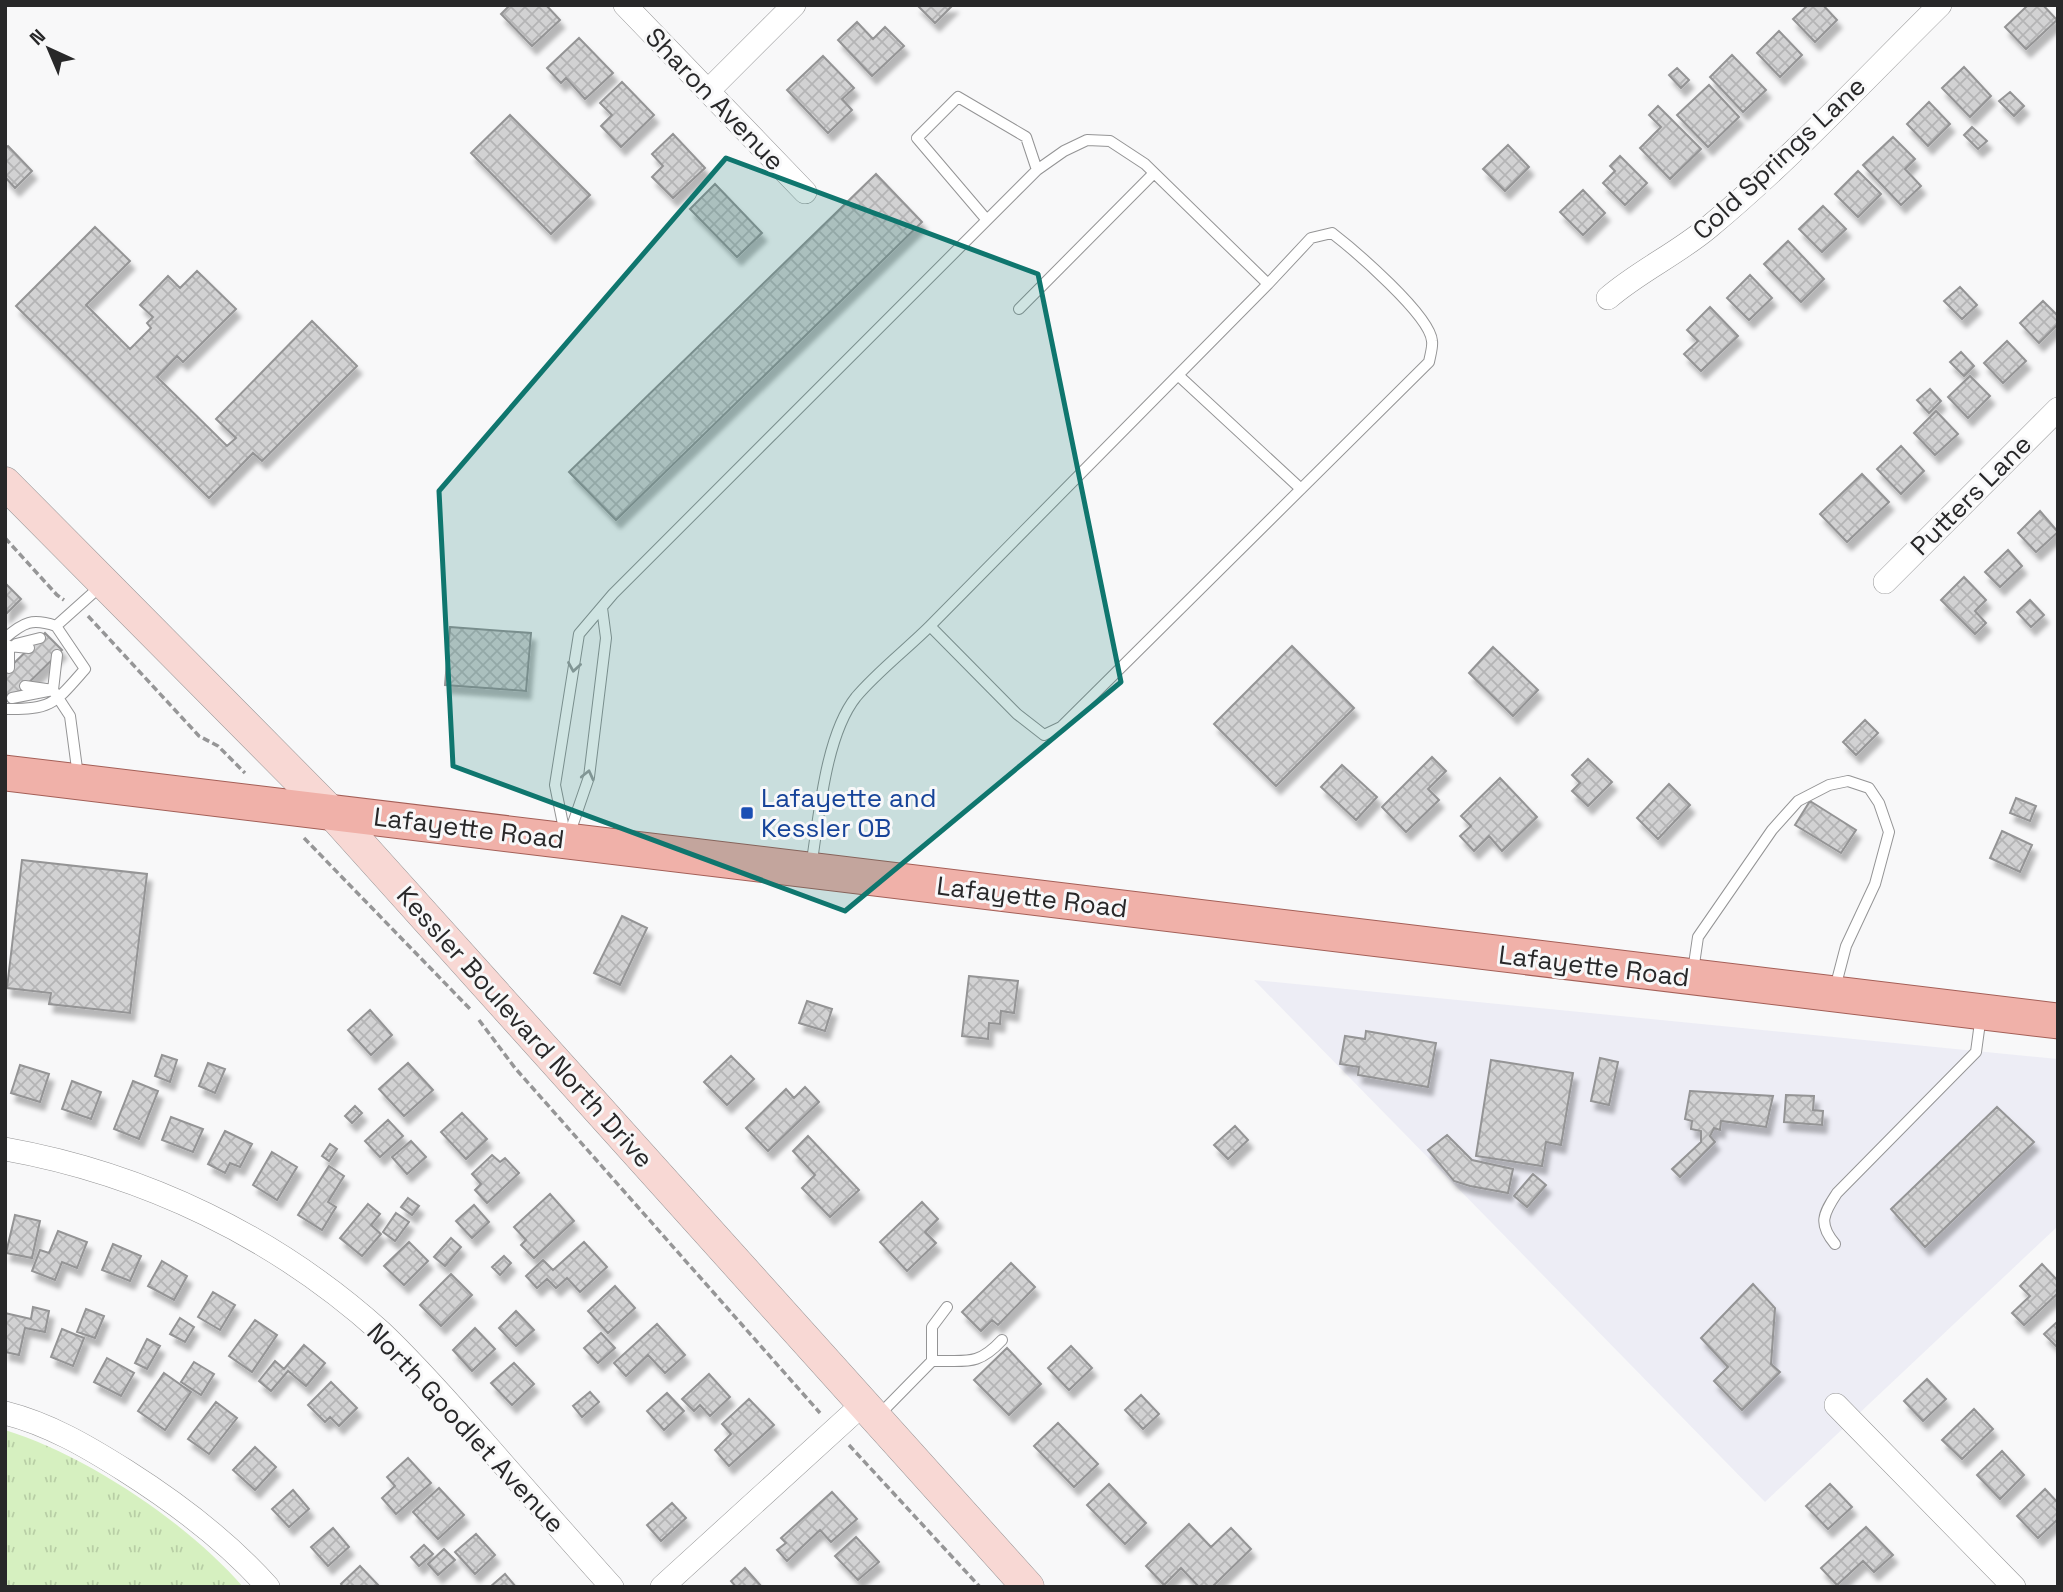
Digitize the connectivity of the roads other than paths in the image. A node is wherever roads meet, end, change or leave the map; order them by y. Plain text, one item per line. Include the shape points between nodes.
1 (625, 5) edge
2 (794, 5) edge
3 (1940, 5) edge
4 (708, 91) junction
5 (1037, 170) junction
6 (1154, 173) junction
7 (805, 192) dead end
8 (986, 219) junction
9 (1268, 284) junction
10 (1608, 298) dead end
11 (1019, 309) dead end
12 (1179, 376) junction
13 (2058, 409) edge
14 (5, 483) edge
15 (1301, 489) junction
16 (1885, 582) dead end
17 (104, 583) junction
18 (602, 608) junction
19 (56, 626) junction
20 (930, 626) junction
21 (40, 638) dead end
22 (6, 646) edge
23 (29, 648) dead end
24 (57, 655) dead end
25 (46, 665) dead end
26 (9, 668) dead end
27 (25, 686) dead end
28 (56, 694) junction
29 (12, 698) dead end
30 (5, 709) edge
31 (5, 773) edge
32 (79, 782) junction
33 (331, 812) junction
34 (567, 840) junction
35 (810, 870) junction
36 (1693, 977) junction
37 (1833, 994) junction
38 (1982, 1012) junction
39 (2058, 1021) edge
40 (5, 1149) edge
41 (1835, 1244) dead end
42 (947, 1307) dead end
43 (1002, 1340) dead end
44 (932, 1361) junction
45 (1836, 1405) dead end
46 (869, 1411) junction
47 (5, 1413) edge
48 (268, 1587) edge
49 (612, 1587) edge
50 (662, 1587) edge
51 (1028, 1587) edge
52 (2014, 1587) edge

1 - 4 street, Sharon Avenue
2 - 4 street
3 - 10 street, Cold Springs Lane via 1717,220
4 - 7 street, Sharon Avenue
5 - 6 lane via 1087,140 1110,141
5 - 8 lane
5 - 8 lane via 1026,136 958,97 917,138
6 - 9 lane
6 - 11 lane
8 - 18 lane
9 - 12 lane
9 - 15 lane via 1311,238 1332,233 1424,319 1432,340 1429,362
12 - 15 lane
12 - 20 lane
13 - 16 street, Putters Lane
14 - 17 main road, Kessler Boulevard North Drive
15 - 20 lane via 1061,727 1044,735
17 - 19 lane
17 - 33 main road, Kessler Boulevard North Drive
34 -> 18 lane via 589,777 606,638
18 -> 34 lane via 579,634 555,785
19 - 22 lane via 41,621 22,623
19 - 28 lane via 85,669
20 - 35 lane via 856,698 837,730
21 - 22 lane
22 - 23 lane
22 - 26 lane
24 - 28 lane
25 - 28 lane
27 - 28 lane
28 - 29 lane
28 - 30 lane via 35,709
28 - 32 lane via 70,716
31 - 32 main road, Lafayette Road
32 - 33 main road, Lafayette Road
33 - 34 main road, Lafayette Road
33 - 46 main road, Kessler Boulevard North Drive
34 - 35 main road, Lafayette Road
35 - 36 main road, Lafayette Road
36 - 37 main road, Lafayette Road
36 - 37 lane via 1698,937 1772,830 1798,801 1848,781 1869,788 1889,832 1875,884 1846,946
37 - 38 main road, Lafayette Road
38 - 39 main road, Lafayette Road
38 - 41 lane via 1976,1052 1826,1209 1823,1223
40 - 49 street, North Goodlet Avenue via 62,1161 159,1193 232,1227 310,1275 417,1368
42 - 44 lane via 932,1327
43 - 44 lane via 989,1354 968,1362
44 - 46 lane
45 - 52 street
46 - 50 street via 835,1430
46 - 51 main road, Kessler Boulevard North Drive
47 - 48 street via 80,1442 165,1496 200,1522

